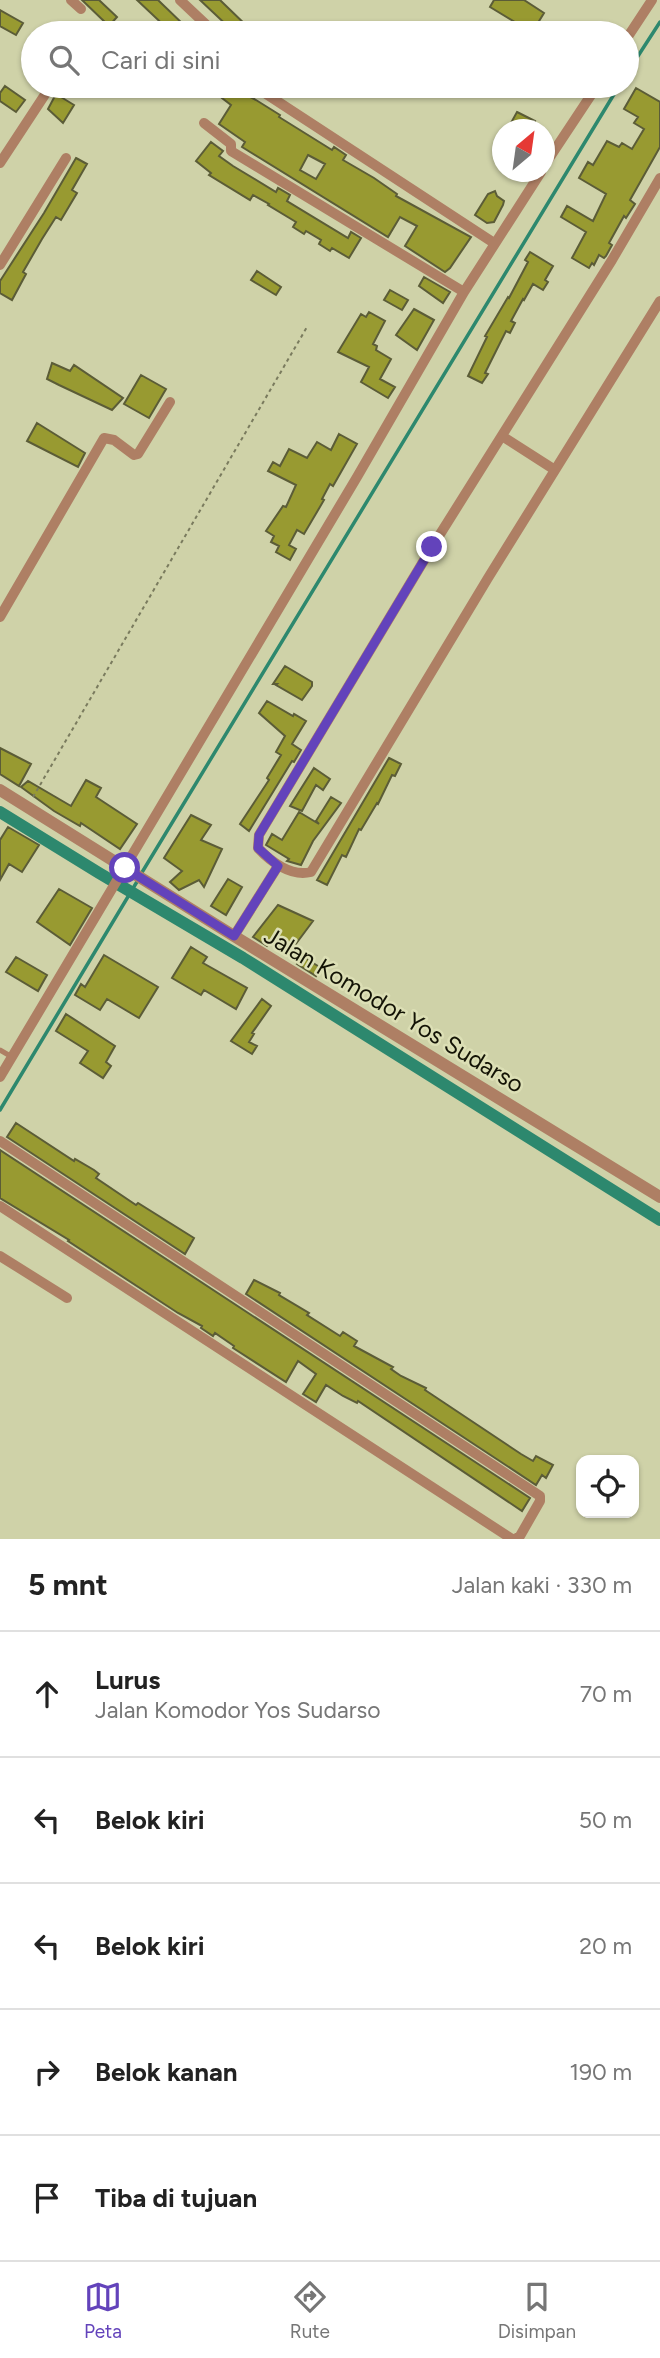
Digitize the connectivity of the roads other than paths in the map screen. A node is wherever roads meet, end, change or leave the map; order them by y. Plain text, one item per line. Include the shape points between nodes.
1 (71, 0) edge
2 (180, 0) edge
3 (652, 0) edge
4 (81, 9) dead end
5 (202, 21) edge
6 (638, 21) edge
7 (43, 98) edge
8 (272, 98) edge
9 (588, 98) edge
10 (204, 123) dead end
11 (555, 149) edge
12 (66, 158) dead end
13 (0, 163) edge
14 (660, 178) edge
15 (534, 182) edge
16 (494, 243) junction
17 (0, 265) edge
18 (464, 292) junction
19 (660, 301) edge
20 (170, 402) dead end
21 (502, 436) junction
22 (555, 470) junction
23 (0, 617) edge
24 (0, 790) edge
25 (278, 866) junction
26 (125, 871) junction
27 (234, 936) junction
28 (0, 1050) edge
29 (12, 1057) junction
30 (0, 1077) edge
31 (0, 1141) edge
32 (660, 1197) edge
33 (0, 1206) edge
34 (0, 1256) edge
35 (68, 1298) dead end
36 (514, 1539) edge

1 - 4 street
2 - 5 street
3 - 6 street
7 - 13 street
8 - 16 street
9 - 11 street
10 - 18 street via 231,144 231,151
12 - 17 street
14 - 21 street
15 - 16 street
16 - 18 street
18 - 26 street
19 - 22 street
20 - 23 street via 138,454 104,438
21 - 22 street
21 - 25 street via 259,835 258,848
22 - 25 street via 311,872
24 - 26 street, Jalan Komodor Yos Sudarso
25 - 27 street
26 - 27 street, Jalan Komodor Yos Sudarso
26 - 29 street
27 - 32 street, Jalan Komodor Yos Sudarso
28 - 29 lane
29 - 30 street
31 - 36 street via 540,1496 520,1536
33 - 36 street
34 - 35 street

